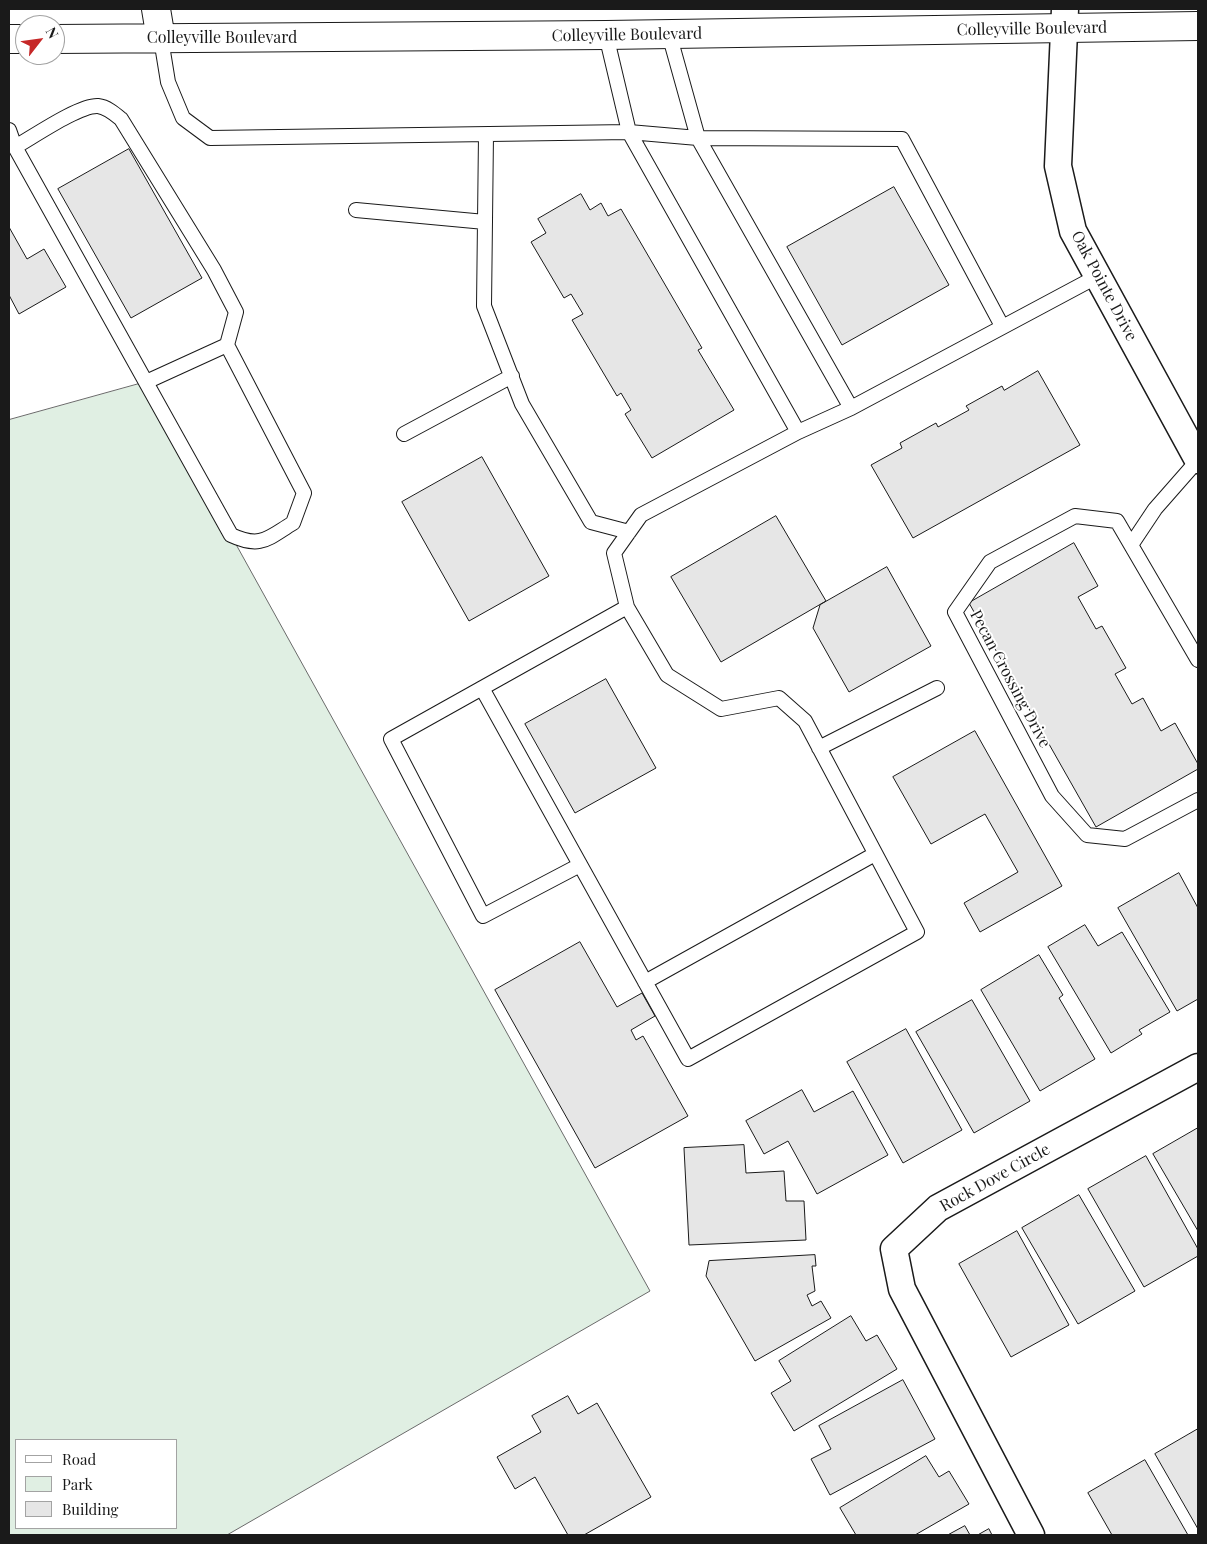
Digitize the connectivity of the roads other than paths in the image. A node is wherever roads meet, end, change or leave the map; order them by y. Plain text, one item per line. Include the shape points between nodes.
1 (156, 9) edge
2 (1065, 19) edge
3 (1198, 26) edge
4 (669, 34) junction
5 (606, 35) junction
6 (65, 39) edge
7 (161, 39) junction
8 (9, 130) edge
9 (629, 132) junction
10 (486, 135) junction
11 (698, 138) junction
12 (15, 148) junction
13 (356, 210) dead end
14 (485, 222) junction
15 (1098, 276) junction
16 (1002, 326) junction
17 (227, 345) junction
18 (512, 376) junction
19 (146, 382) junction
20 (851, 408) junction
21 (798, 432) junction
22 (404, 434) dead end
23 (1198, 460) edge
24 (630, 532) junction
25 (1131, 545) junction
26 (627, 608) junction
27 (1198, 660) edge
28 (937, 688) dead end
29 (483, 690) junction
30 (819, 748) junction
31 (1198, 800) edge
32 (875, 854) junction
33 (580, 866) junction
34 (645, 982) junction
35 (1198, 1067) edge
36 (1031, 1535) edge

1 - 7 main road
2 - 3 main road, Colleyville Boulevard
2 - 4 main road, Colleyville Boulevard
2 - 15 street, Oak Pointe Drive via 1058,166 1073,231
4 - 5 main road, Colleyville Boulevard
4 - 11 lane
5 - 7 main road, Colleyville Boulevard
5 - 9 lane
6 - 7 main road, Colleyville Boulevard
7 - 10 lane via 168,82 183,118 210,138
8 - 12 lane
9 - 10 lane
9 - 11 lane
9 - 21 lane
10 - 14 lane
11 - 16 lane via 902,139
11 - 20 lane
12 - 17 lane via 84,108 99,106 121,119 214,270 236,312
12 - 19 lane
13 - 14 lane
14 - 18 lane via 484,306
15 - 16 lane
15 - 23 street, Oak Pointe Drive
16 - 20 lane
17 - 19 lane
17 - 19 lane via 304,493 293,523 261,542 247,543 231,535
18 - 22 lane
18 - 24 lane via 522,404 590,522
20 - 21 lane
21 - 24 lane via 641,515
23 - 25 lane via 1155,509
24 - 26 lane via 614,553
25 - 27 lane, Pecan Crossing Drive
25 - 31 lane, Pecan Crossing Drive via 1117,521 1075,516 990,562 955,612 1052,796 1087,835 1125,839
26 - 29 lane
26 - 30 lane via 667,675 721,709 779,698 804,721
28 - 30 lane
29 - 33 lane
29 - 33 lane via 391,739 483,916
30 - 32 lane
32 - 34 lane
32 - 34 lane via 917,932 688,1059
33 - 34 lane
35 - 36 street, Rock Dove Circle via 938,1208 894,1249 902,1289

